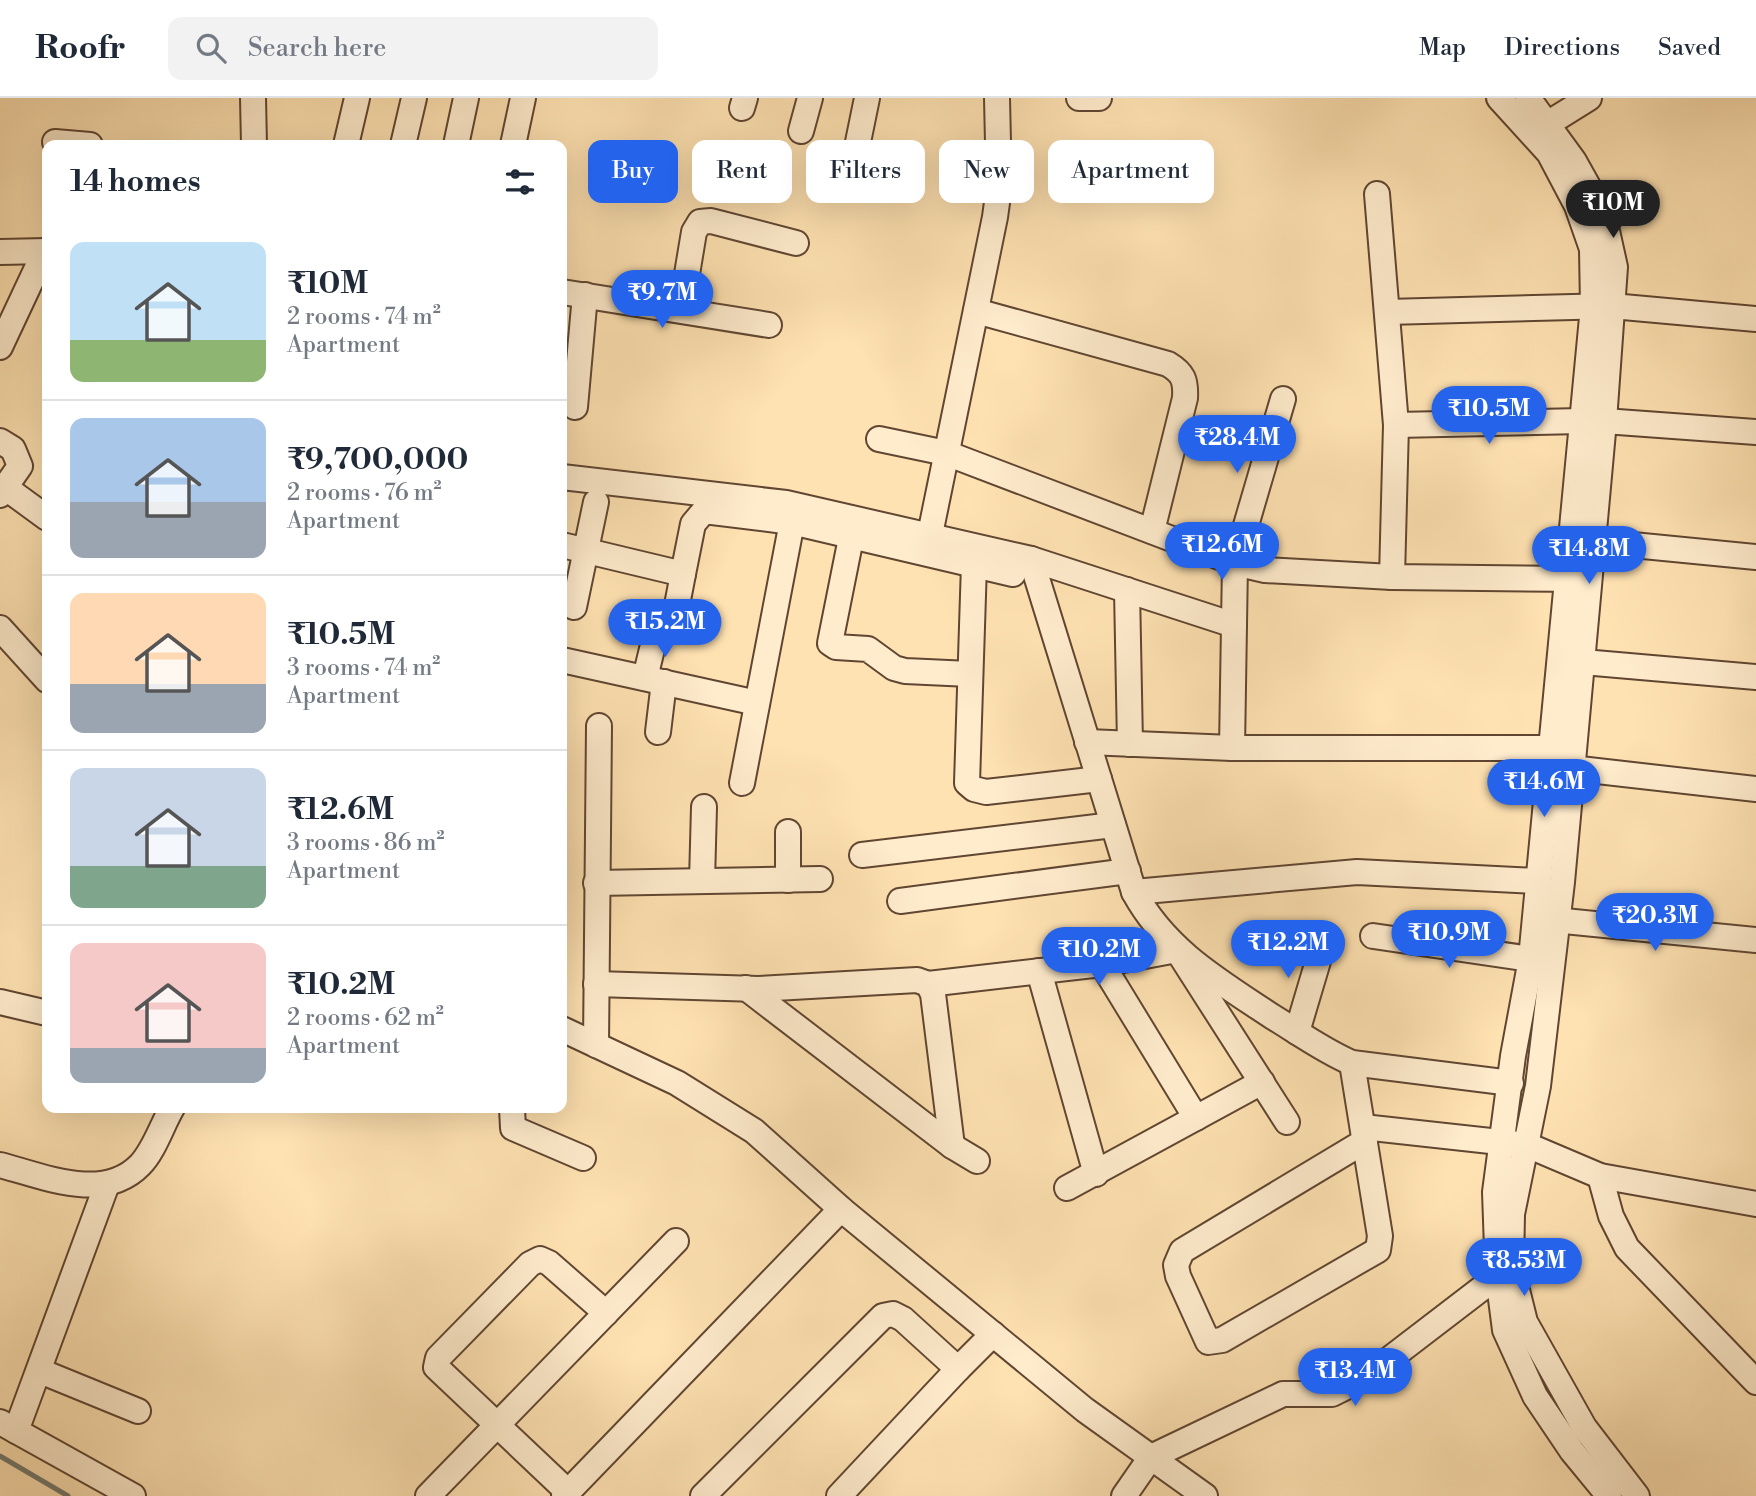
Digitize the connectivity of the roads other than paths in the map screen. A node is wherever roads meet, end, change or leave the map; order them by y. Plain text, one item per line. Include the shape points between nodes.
1 (253, 98) edge
2 (357, 98) edge
3 (414, 98) edge
4 (466, 98) edge
5 (523, 98) edge
6 (810, 98) edge
7 (867, 98) edge
8 (997, 98) edge
9 (1079, 98) edge
10 (1099, 98) edge
11 (1500, 98) edge
12 (1528, 98) edge
13 (1589, 98) edge
14 (1539, 129) junction
15 (801, 131) dead end
16 (254, 140) edge
17 (347, 140) edge
18 (404, 140) edge
19 (457, 140) edge
20 (514, 140) edge
21 (858, 140) edge
22 (1377, 194) dead end
23 (796, 243) dead end
24 (42, 251) edge
25 (0, 252) edge
26 (42, 259) edge
27 (573, 293) edge
28 (1603, 306) junction
29 (681, 310) junction
30 (976, 311) junction
31 (1387, 312) junction
32 (1756, 318) edge
33 (769, 325) dead end
34 (0, 346) edge
35 (1283, 399) dead end
36 (575, 407) dead end
37 (1593, 421) junction
38 (1396, 425) junction
39 (1756, 432) edge
40 (879, 439) dead end
41 (0, 441) edge
42 (946, 453) junction
43 (567, 478) edge
44 (3, 491) edge
45 (596, 502) dead end
46 (42, 515) edge
47 (792, 522) junction
48 (1153, 531) junction
49 (851, 538) junction
50 (1592, 541) junction
51 (927, 544) junction
52 (567, 546) edge
53 (586, 551) junction
54 (1756, 556) edge
55 (1235, 563) junction
56 (974, 564) junction
57 (1022, 566) junction
58 (682, 574) junction
59 (1392, 577) junction
60 (1578, 579) junction
61 (1127, 590) junction
62 (574, 607) dead end
63 (1234, 625) junction
64 (673, 626) dead end
65 (0, 628) edge
66 (652, 649) dead end
67 (567, 661) edge
68 (1583, 662) junction
69 (42, 674) edge
70 (970, 674) junction
71 (1756, 677) edge
72 (654, 680) junction
73 (757, 703) junction
74 (599, 726) dead end
75 (658, 732) dead end
76 (1087, 742) junction
77 (1130, 744) junction
78 (1232, 748) junction
79 (1550, 748) junction
80 (1571, 768) junction
81 (1099, 779) junction
82 (742, 783) dead end
83 (1756, 789) edge
84 (704, 807) dead end
85 (1114, 825) junction
86 (788, 832) dead end
87 (862, 855) dead end
88 (820, 879) dead end
89 (788, 880) junction
90 (702, 881) junction
91 (1538, 881) junction
92 (1131, 882) junction
93 (596, 883) junction
94 (900, 901) dead end
95 (1546, 919) junction
96 (1373, 936) dead end
97 (1756, 940) edge
98 (1324, 941) dead end
99 (1177, 950) junction
100 (1531, 959) junction
101 (1102, 964) junction
102 (1039, 971) junction
103 (596, 984) junction
104 (928, 984) junction
105 (746, 988) junction
106 (0, 1002) edge
107 (42, 1012) edge
108 (567, 1031) edge
109 (1297, 1032) junction
110 (596, 1045) junction
111 (1352, 1063) junction
112 (1262, 1082) junction
113 (1511, 1083) junction
114 (169, 1113) edge
115 (512, 1113) edge
116 (1196, 1118) junction
117 (1287, 1122) dead end
118 (1364, 1134) junction
119 (1515, 1143) junction
120 (952, 1146) junction
121 (583, 1158) dead end
122 (977, 1161) dead end
123 (0, 1165) edge
124 (1096, 1174) junction
125 (1600, 1176) junction
126 (107, 1184) junction
127 (1068, 1188) dead end
128 (1756, 1204) edge
129 (841, 1209) junction
130 (676, 1241) dead end
131 (1504, 1271) junction
132 (606, 1313) junction
133 (993, 1334) junction
134 (958, 1369) junction
135 (40, 1371) junction
136 (1756, 1382) edge
137 (138, 1411) dead end
138 (496, 1424) junction
139 (8, 1426) edge
140 (1580, 1441) junction
141 (1151, 1457) junction
142 (566, 1494) edge
143 (133, 1496) edge
144 (428, 1496) edge
145 (703, 1496) edge
146 (839, 1496) edge
147 (1124, 1496) edge
148 (1205, 1496) edge
149 (1609, 1496) edge
150 (1637, 1496) edge

1 - 16 street
2 - 17 street
3 - 18 street
4 - 19 street
5 - 20 street
6 - 15 street
7 - 21 street
8 - 30 street via 999,188
9 - 10 street
11 - 14 street
12 - 14 street
13 - 14 street
14 - 28 street via 1603,214 1615,267
22 - 31 street
23 - 29 street via 700,222 694,232
24 - 25 street
26 - 34 street
27 - 29 street
27 - 36 street
28 - 31 street
28 - 32 street
28 - 37 street
29 - 33 street
30 - 42 street
30 - 48 street via 1168,364 1181,372 1185,398
31 - 38 street
35 - 55 street
37 - 38 street
37 - 39 street
37 - 50 street
37 - 60 street
38 - 59 street
40 - 42 street
41 - 44 street via 13,449 20,466
42 - 48 street
42 - 51 street
43 - 51 street via 786,503
44 - 46 street
45 - 53 street
47 - 49 street
47 - 58 street via 704,511 693,524
47 - 73 street
48 - 55 street
49 - 51 street
49 - 70 street via 830,643 868,649 905,671
50 - 54 street
50 - 60 street
51 - 56 street
51 - 57 street
52 - 53 street
53 - 58 street
53 - 62 street
55 - 59 street via 1265,570
55 - 63 street
56 - 57 street
56 - 70 street
57 - 61 street
57 - 76 street
58 - 64 street
59 - 60 street
60 - 68 street
60 - 79 street
61 - 63 street
61 - 77 street
63 - 78 street
65 - 69 street
66 - 72 street
67 - 72 street
68 - 71 street
68 - 80 street
70 - 81 street via 965,772 974,789 986,792
72 - 73 street
72 - 75 street
73 - 82 street
74 - 93 street
76 - 77 street
76 - 81 street
77 - 78 street
78 - 79 street
79 - 91 street
80 - 83 street
80 - 95 street
81 - 85 street
84 - 90 street
85 - 87 street
85 - 92 street
86 - 89 street
88 - 89 street
89 - 90 street
90 - 93 street
91 - 92 street via 1357,872
91 - 95 street
92 - 94 street
92 - 99 street via 1146,914
93 - 103 street
95 - 97 street
95 - 100 street
95 - 119 street via 1538,1086
96 - 100 street
98 - 109 street
99 - 101 street
99 - 109 street
99 - 112 street
100 - 113 street
101 - 102 street
101 - 116 street
102 - 104 street
102 - 124 street
103 - 105 street
103 - 110 street
104 - 105 street via 916,980
104 - 120 street
105 - 120 street
106 - 107 street
108 - 110 street
109 - 111 street
110 - 129 street via 677,1083 754,1131
111 - 113 street
111 - 118 street
112 - 116 street
112 - 117 street
113 - 119 street
114 - 126 street via 141,1164
115 - 121 street via 513,1128
116 - 124 street
118 - 118 street via 1182,1251 1176,1265 1178,1276 1208,1342 1222,1340 1378,1250 1380,1236
118 - 119 street
119 - 125 street
119 - 131 street
120 - 122 street
123 - 126 street via 82,1185
124 - 127 street
125 - 128 street
125 - 136 street via 1611,1216 1627,1248
126 - 135 street
129 - 133 street
129 - 142 street
130 - 132 street
131 - 140 street
131 - 141 street via 1366,1377 1332,1394 1283,1394
132 - 138 street
132 - 138 street via 550,1263 540,1259 530,1264 438,1358 436,1367
133 - 134 street
133 - 141 street
134 - 145 street via 903,1319 883,1316
134 - 146 street
135 - 137 street
135 - 139 street
138 - 142 street
138 - 144 street
139 - 143 street
140 - 149 street
140 - 150 street
141 - 147 street
141 - 148 street

